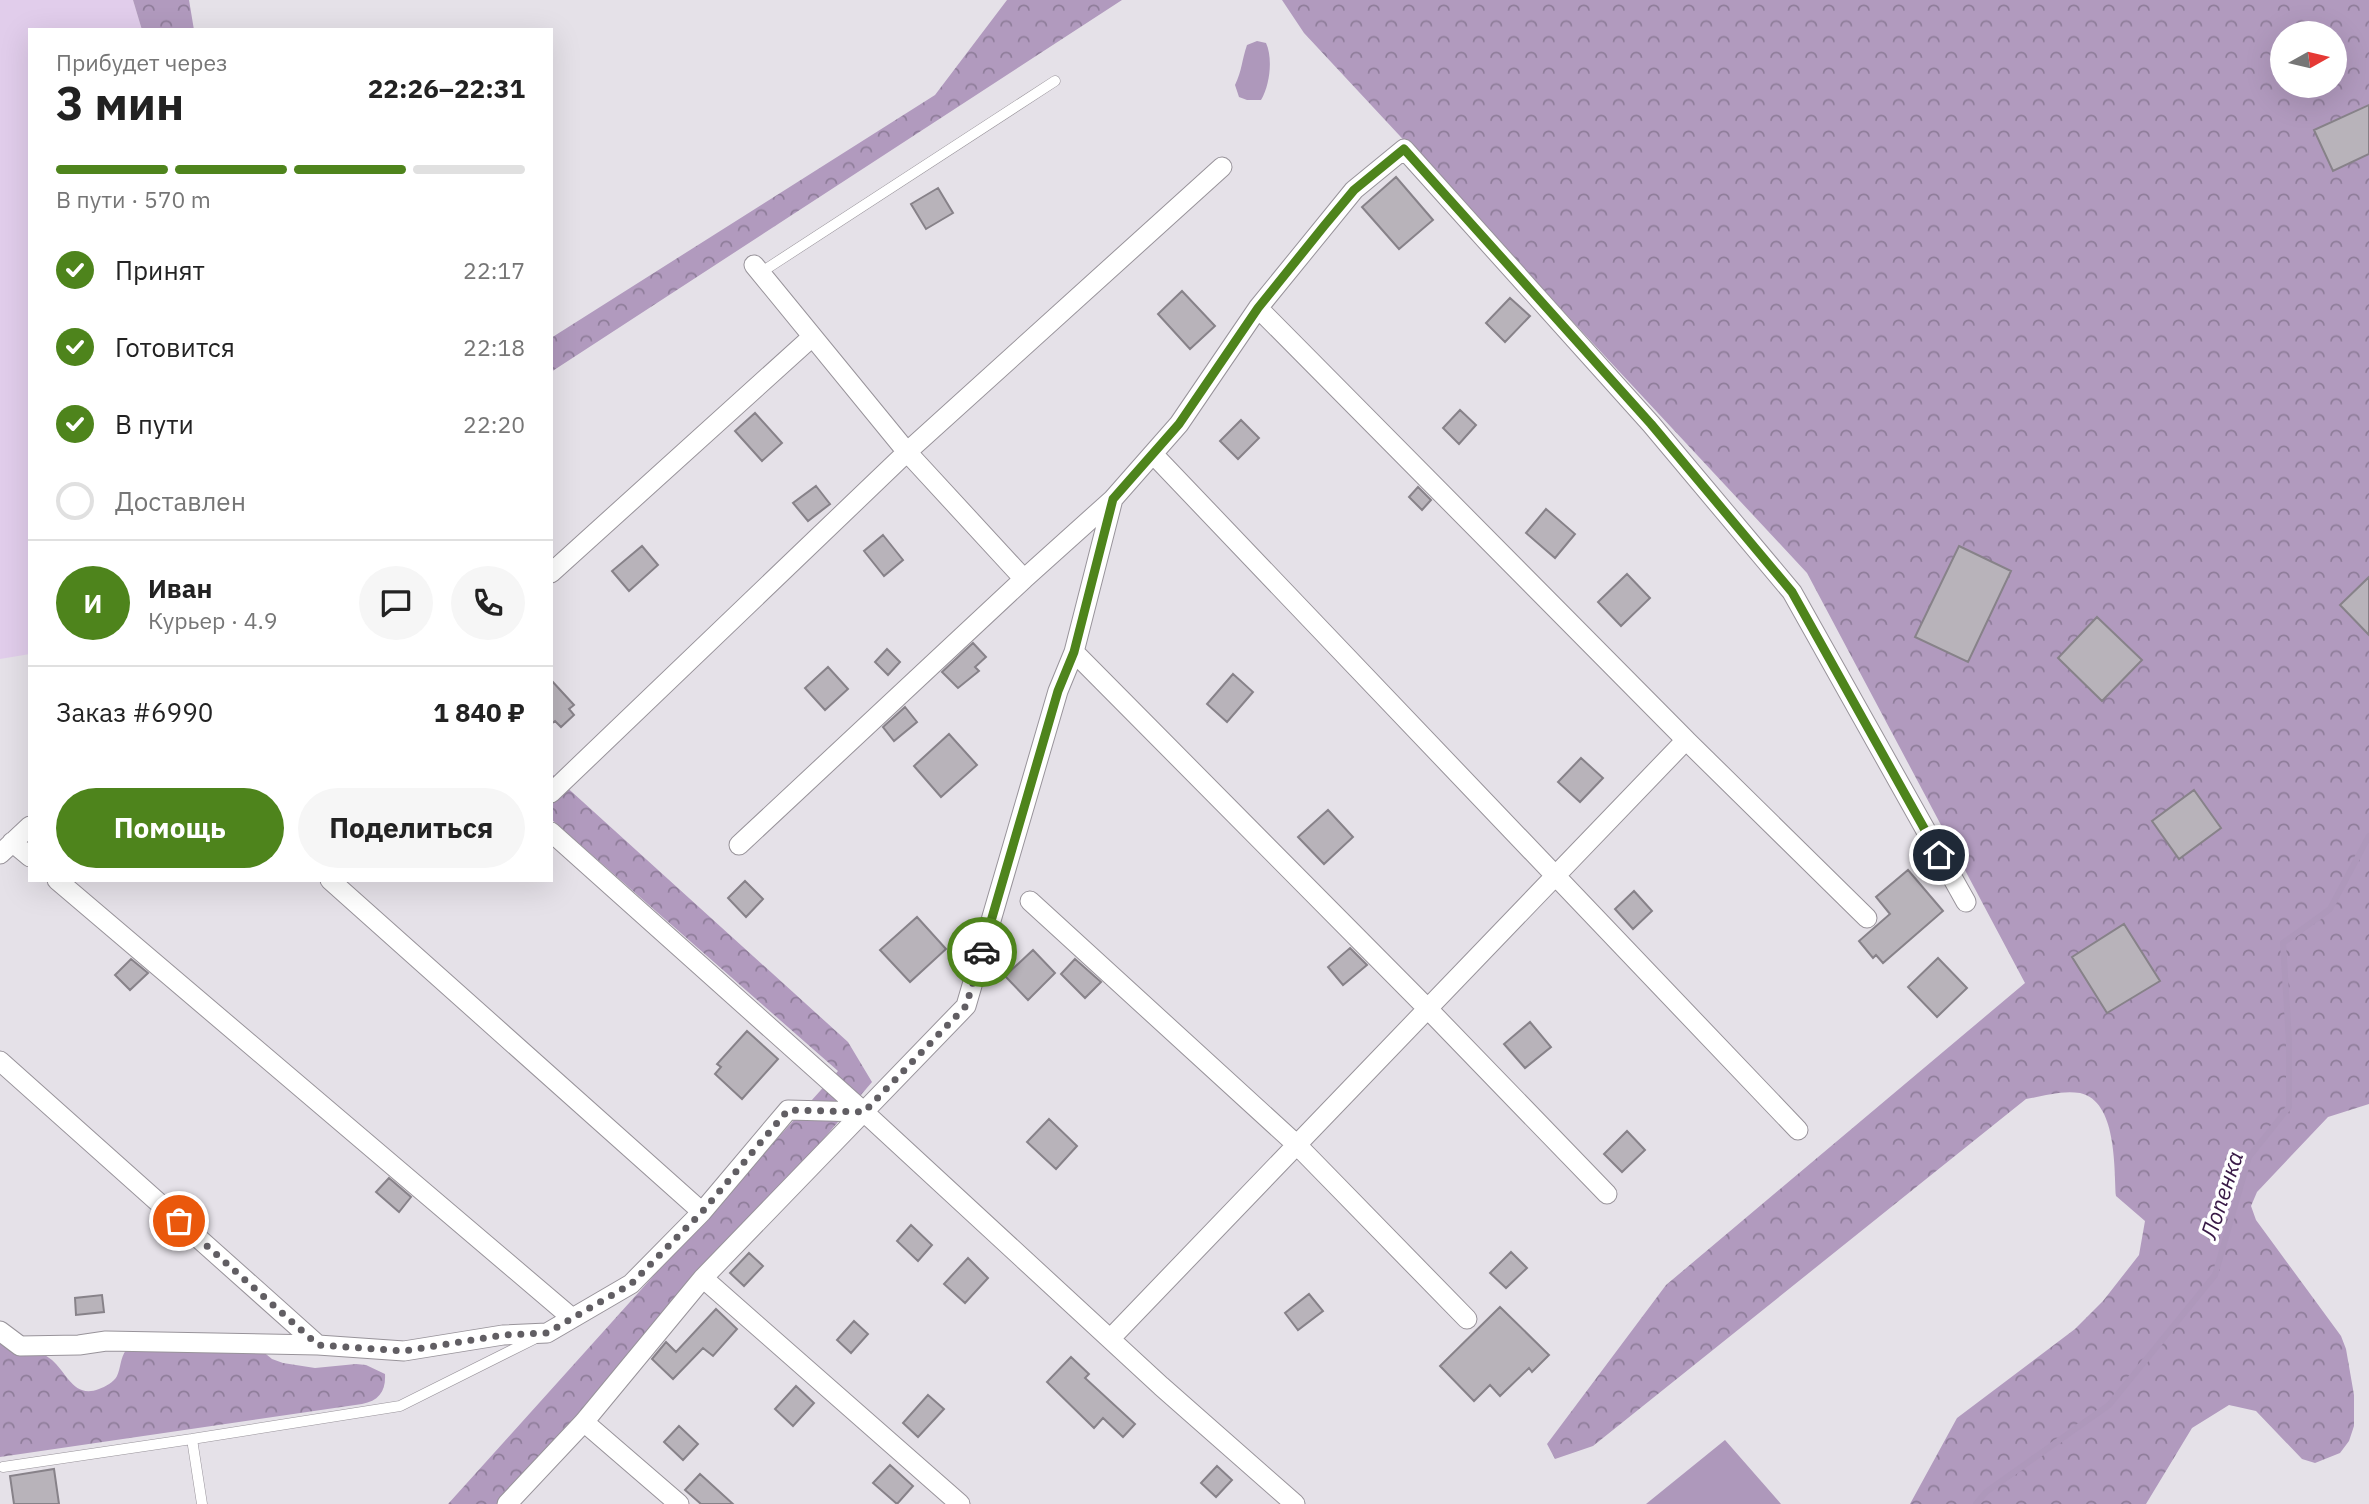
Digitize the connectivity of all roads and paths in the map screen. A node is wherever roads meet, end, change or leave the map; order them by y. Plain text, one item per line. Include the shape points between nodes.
1 (1055, 81) dead end
2 (1222, 167) dead end
3 (757, 269) joint
4 (1258, 308) junction
5 (812, 337) junction
6 (907, 452) junction
7 (1153, 454) junction
8 (1113, 499) junction
9 (553, 571) edge
10 (1024, 579) junction
11 (1074, 652) junction
12 (1686, 740) junction
13 (553, 791) edge
14 (28, 828) edge
15 (553, 834) edge
16 (738, 845) dead end
17 (6, 848) edge
18 (28, 856) edge
19 (1555, 876) junction
20 (59, 882) edge
21 (332, 882) edge
22 (1030, 901) dead end
23 (1966, 902) dead end
24 (1867, 918) dead end
25 (1428, 1009) junction
26 (0, 1062) edge
27 (864, 1112) junction
28 (1798, 1130) dead end
29 (1297, 1145) junction
30 (1607, 1194) dead end
31 (702, 1212) junction
32 (703, 1278) junction
33 (572, 1318) junction
34 (1467, 1319) dead end
35 (547, 1333) junction
36 (3, 1337) edge
37 (1110, 1339) junction
38 (318, 1345) junction
39 (584, 1422) junction
40 (192, 1439) junction
41 (3, 1467) dead end
42 (202, 1504) edge
43 (507, 1504) edge
44 (679, 1504) edge
45 (960, 1504) edge
46 (1296, 1504) edge

1 - 3 lane
2 - 6 street
3 - 5 street
4 - 7 street via 1179,424
4 - 12 street
4 - 23 street via 1354,190 1404,149 1651,424 1792,592
5 - 6 street
5 - 9 street
6 - 10 street
6 - 13 street
7 - 8 street
7 - 19 street
8 - 10 street
8 - 11 street
10 - 16 street
11 - 25 street
11 - 27 street via 1058,691 966,1006
12 - 19 street
12 - 24 street
14 - 17 street
15 - 27 street
17 - 18 street
19 - 25 street
19 - 28 street
20 - 33 street
21 - 31 street
22 - 29 street
25 - 29 street
25 - 30 street
26 - 38 street
27 - 31 street via 788,1110
27 - 32 street
27 - 37 street
29 - 34 street
29 - 37 street
31 - 33 street via 631,1284
32 - 39 street
32 - 45 street
33 - 35 street
35 - 38 street via 503,1335 404,1351
35 - 40 lane via 400,1406
36 - 38 street via 20,1346 106,1341
37 - 46 street
39 - 43 street
39 - 44 street
40 - 41 lane
40 - 42 lane

